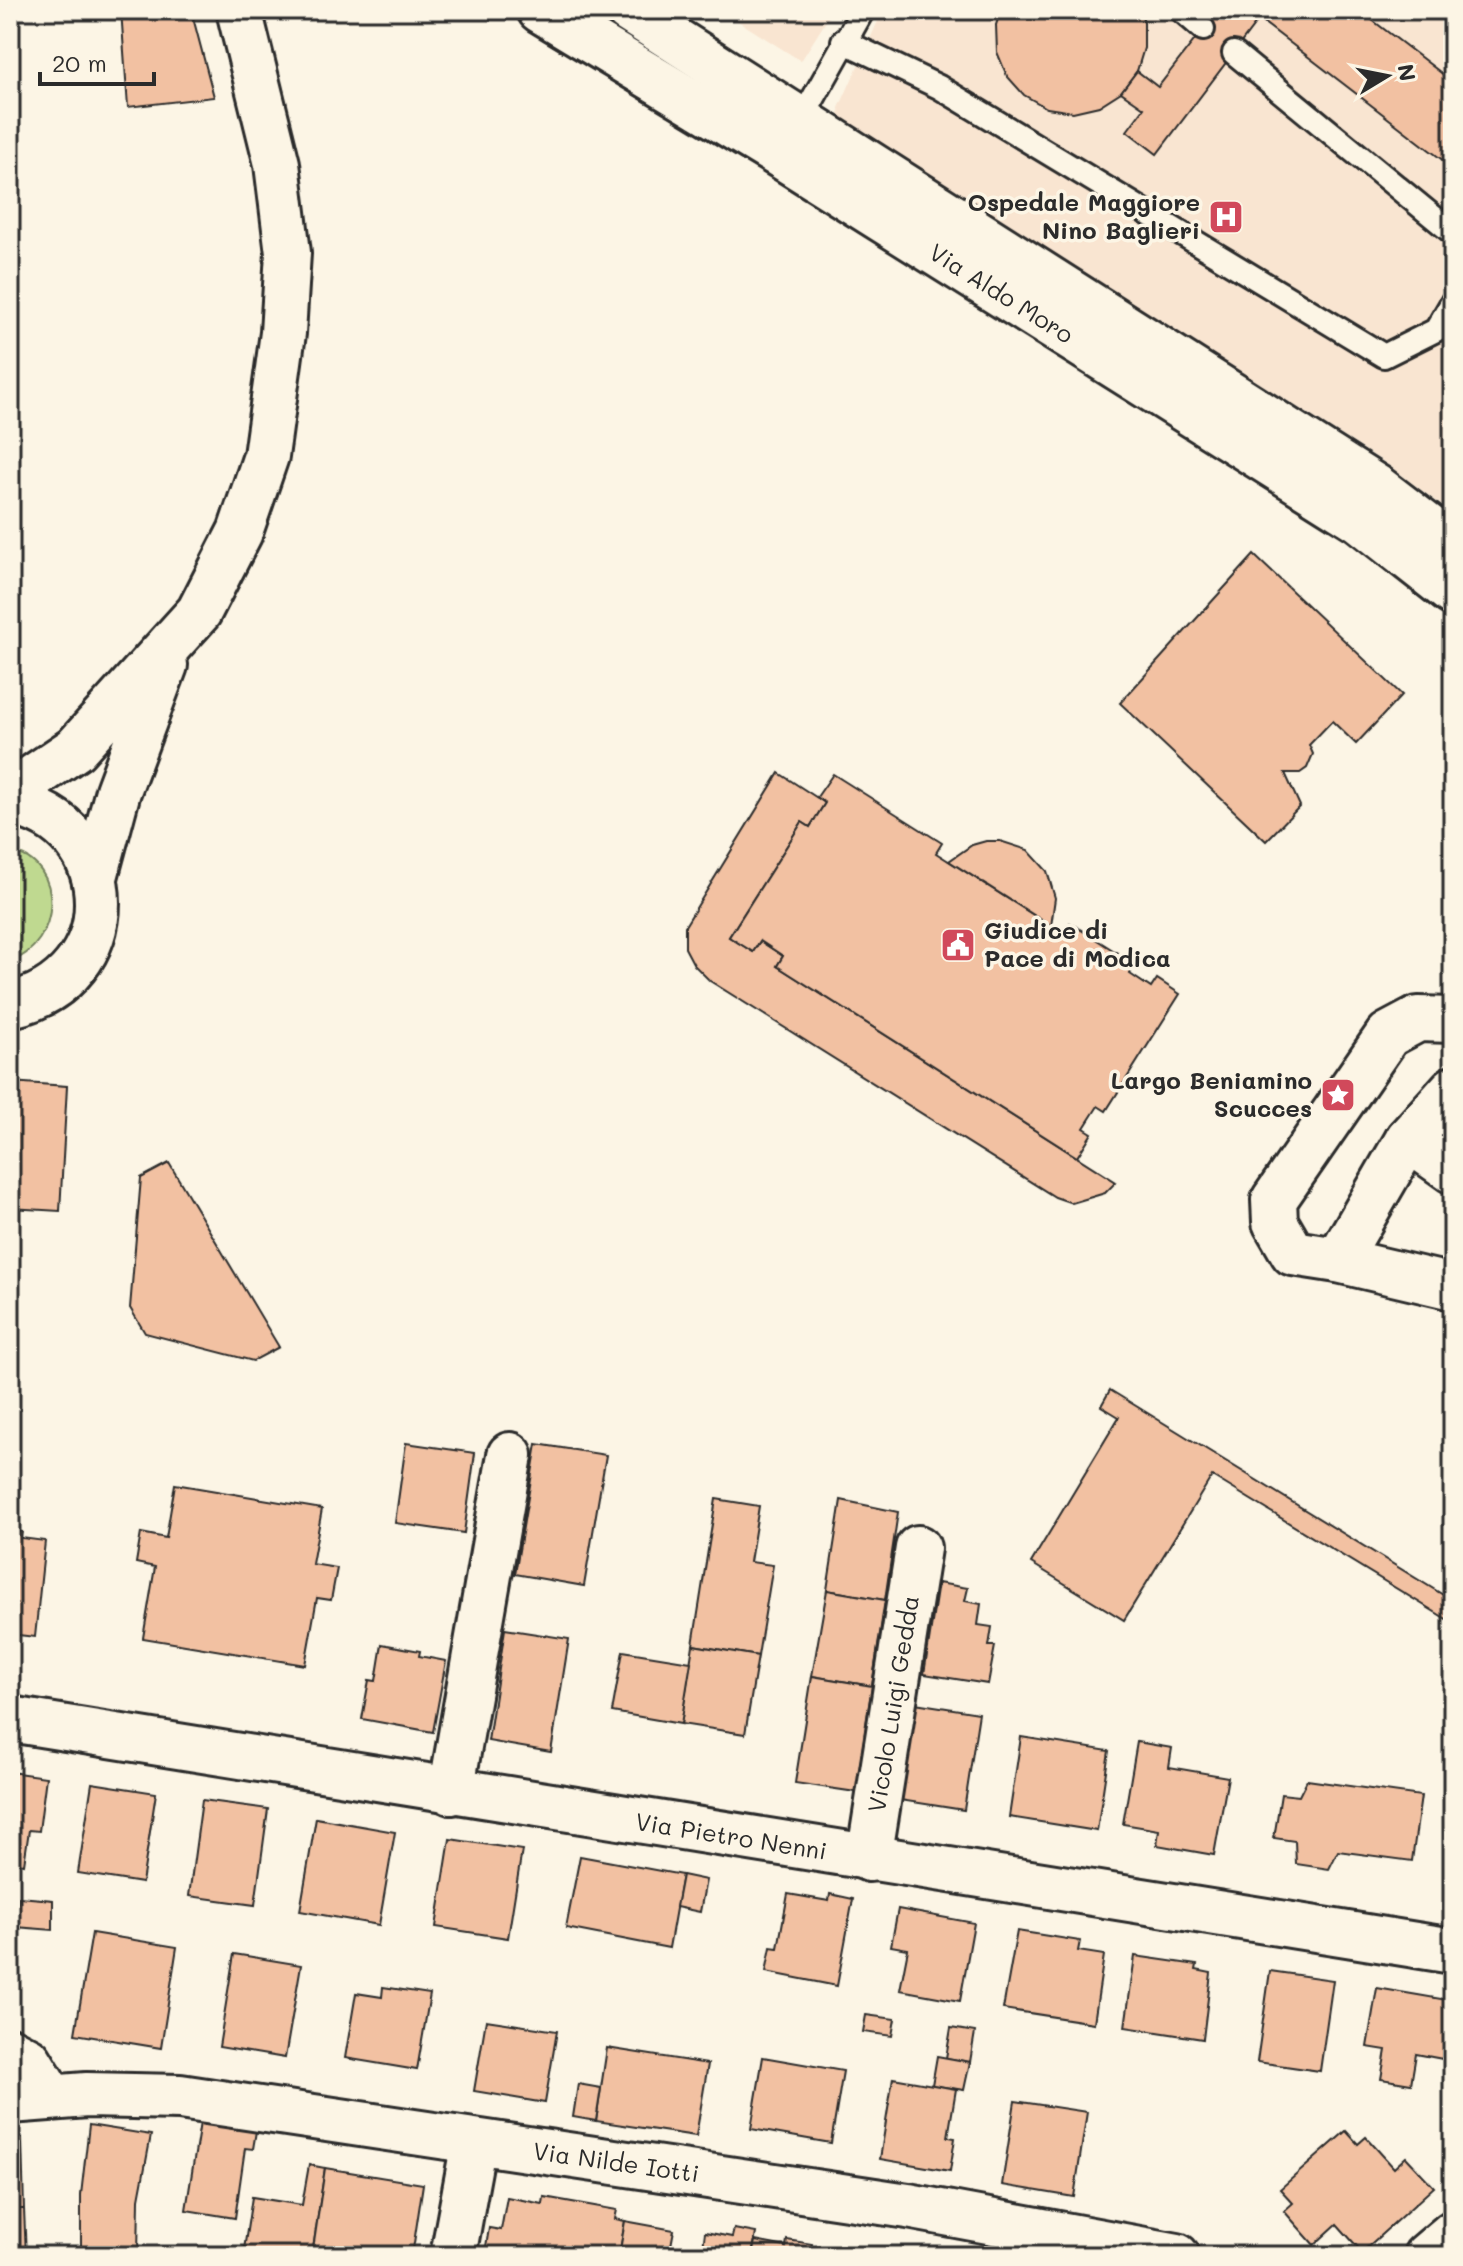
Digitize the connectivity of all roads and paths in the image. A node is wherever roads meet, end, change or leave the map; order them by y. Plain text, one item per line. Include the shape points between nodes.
1 (239, 10) edge
2 (540, 10) edge
3 (628, 10) edge
4 (863, 10) edge
5 (1181, 10) edge
6 (1203, 29) dead end
7 (843, 41) junction
8 (1234, 53) dead end
9 (789, 138) junction
10 (1453, 233) edge
11 (1453, 301) edge
12 (1453, 546) edge
13 (1453, 593) edge
14 (173, 644) junction
15 (10, 793) edge
16 (10, 803) edge
17 (95, 877) junction
18 (10, 1005) edge
19 (1453, 1020) edge
20 (1453, 1089) edge
21 (1408, 1139) junction
22 (1453, 1171) edge
23 (1338, 1260) junction
24 (1453, 1287) edge
25 (510, 1455) dead end
26 (918, 1548) dead end
27 (10, 1719) edge
28 (451, 1792) junction
29 (869, 1859) junction
30 (1453, 1951) edge
31 (10, 2050) edge
32 (31, 2098) edge
33 (474, 2142) junction
34 (1453, 2233) edge
35 (453, 2256) edge
36 (1177, 2256) edge
37 (1426, 2256) edge

1 - 14 street via 277,164 288,253 282,349 266,456 240,532 199,612
2 - 9 street, Via Aldo Moro
3 - 9 street, Via Aldo Moro
4 - 7 lane
5 - 6 lane
7 - 9 lane
7 - 11 lane via 939,87 1384,356 1436,330
8 - 10 lane
9 - 12 street, Via Aldo Moro via 1376,487
9 - 13 street, Via Aldo Moro via 1360,520
14 - 15 street via 75,749
14 - 17 street via 118,791
16 - 17 street via 31,807 59,823 82,848
17 - 18 street via 98,908 92,938 78,964 57,986
19 - 23 street via 1418,1019 1388,1035 1274,1200 1275,1222 1293,1253
20 - 21 street
21 - 22 street
21 - 23 street
23 - 24 street
25 - 28 street
26 - 29 street, Vicolo Luigi Gedda
27 - 28 street, Via Pietro Nenni
28 - 29 street, Via Pietro Nenni
29 - 30 street, Via Pietro Nenni
31 - 32 street via 29,2060
32 - 33 street, Via Nilde Iotti via 180,2097
33 - 35 street
33 - 36 street, Via Nilde Iotti via 908,2206
34 - 37 street

